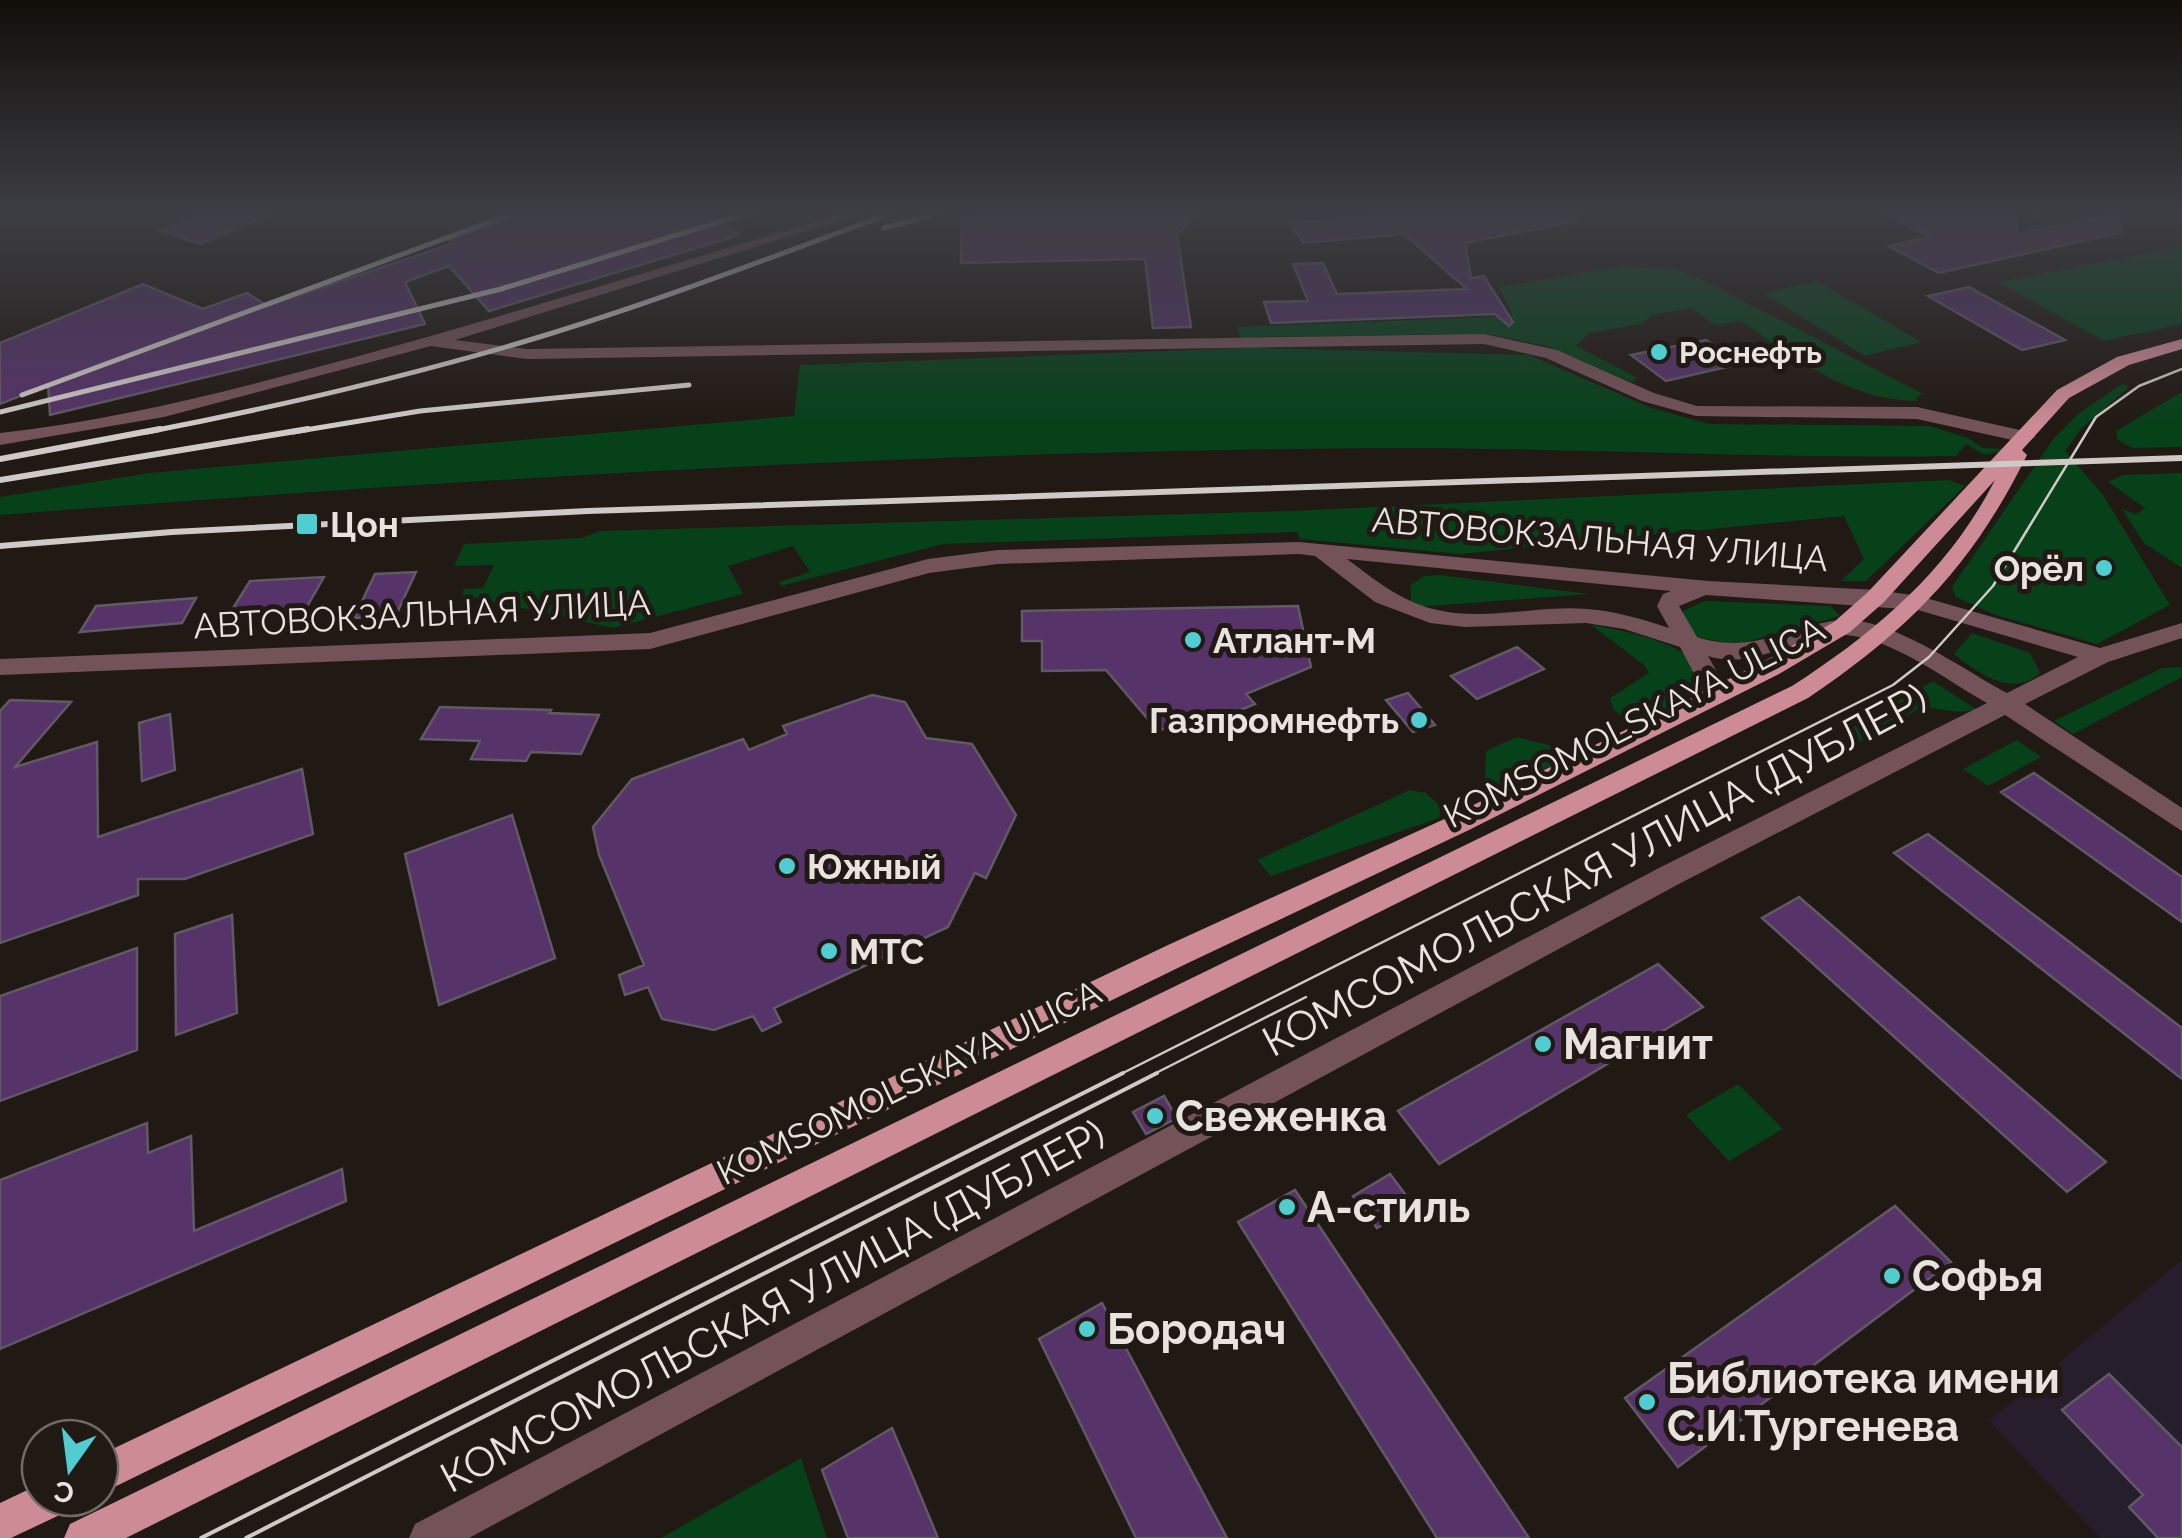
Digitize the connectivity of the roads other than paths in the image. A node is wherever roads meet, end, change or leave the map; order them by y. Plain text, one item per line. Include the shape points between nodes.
1 (628, 283) edge
2 (433, 342) junction
3 (2182, 344) edge
4 (2026, 437) junction
5 (0, 439) edge
6 (1318, 549) junction
7 (1708, 588) junction
8 (1876, 597) junction
9 (1919, 603) junction
10 (1842, 627) junction
11 (2182, 630) edge
12 (1885, 636) junction
13 (1688, 644) junction
14 (2100, 656) junction
15 (0, 667) edge
16 (1701, 702) junction
17 (2007, 704) junction
18 (2182, 821) edge
19 (120, 1465) edge
20 (84, 1538) edge
21 (429, 1538) edge

1 - 2 street
2 - 4 street via 545,354 1484,338 1552,354 1696,411 1918,413
2 - 5 street via 108,424
3 - 4 main road via 2092,375 2063,394
4 - 8 main road, KOMSOMOLSKAYA ULICA
4 - 9 main road, KOMSOMOLSKAYA ULICA via 1994,505
6 - 7 street, АВТОВОКЗАЛЬНАЯ УЛИЦА
6 - 13 street, АВТОВОКЗАЛЬНАЯ УЛИЦА via 1384,597 1430,616 1586,616
6 - 15 street, АВТОВОКЗАЛЬНАЯ УЛИЦА via 946,564 650,641
7 - 8 street, АВТОВОКЗАЛЬНАЯ УЛИЦА
7 - 13 street via 1671,599 1668,606
8 - 9 street, АВТОВОКЗАЛЬНАЯ УЛИЦА
8 - 10 main road, KOMSOMOLSKAYA ULICA
9 - 12 main road, KOMSOMOLSKAYA ULICA
9 - 14 street, АВТОВОКЗАЛЬНАЯ УЛИЦА
10 - 12 street
10 - 13 street, АВТОВОКЗАЛЬНАЯ УЛИЦА via 1737,653
10 - 16 main road, KOMSOMOLSKAYA ULICA
11 - 14 street, КОМСОМОЛЬСКАЯ УЛИЦА (ДУБЛЕР)
12 - 17 street
12 - 20 main road, KOMSOMOLSKAYA ULICA via 1800,692
13 - 16 street via 1709,679
14 - 17 street, КОМСОМОЛЬСКАЯ УЛИЦА (ДУБЛЕР)
16 - 19 main road, KOMSOMOLSKAYA ULICA
17 - 18 street
17 - 21 street, КОМСОМОЛЬСКАЯ УЛИЦА (ДУБЛЕР) via 1667,877

